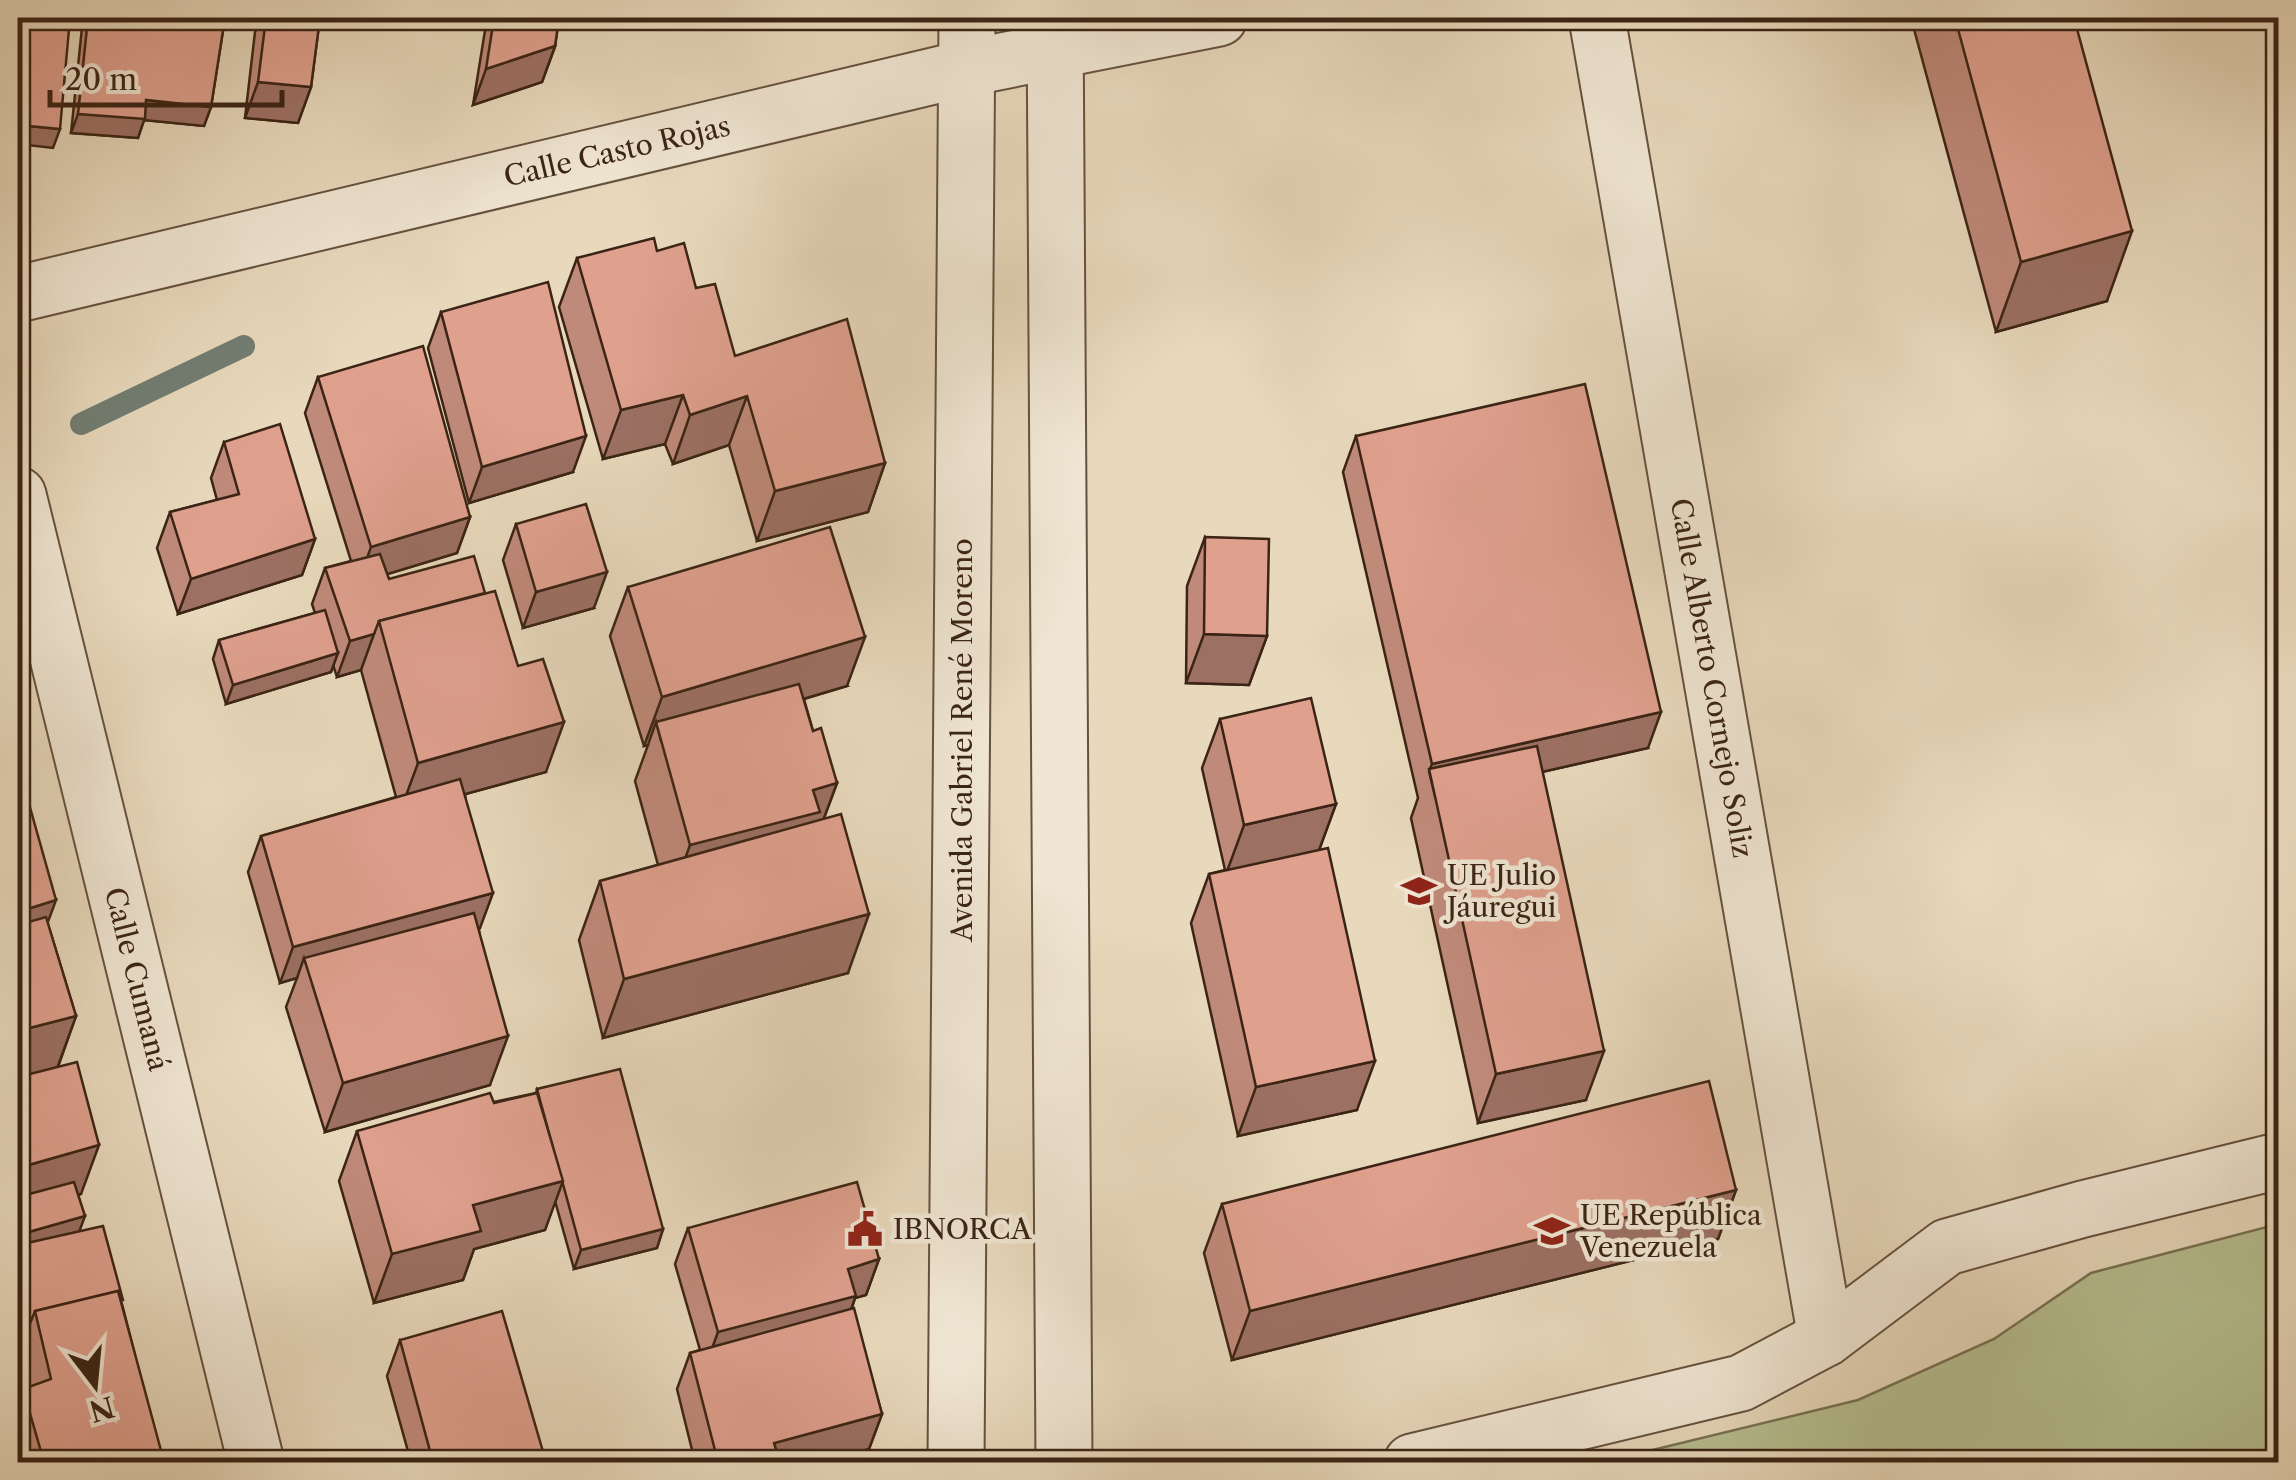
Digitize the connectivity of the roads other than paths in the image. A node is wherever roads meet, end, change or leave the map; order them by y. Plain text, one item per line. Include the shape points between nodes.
1 (1219, 18) edge
2 (1597, 18) edge
3 (1055, 34) edge
4 (967, 43) edge
5 (18, 294) edge
6 (18, 495) edge
7 (2278, 1161) edge
8 (1826, 1338) junction
9 (256, 1462) edge
10 (956, 1462) edge
11 (1064, 1462) edge
12 (1412, 1462) edge

1 - 3 street, Calle Casto Rojas
2 - 8 street, Calle Alberto Cornejo Soliz
3 - 4 street, Calle Casto Rojas
3 - 11 street
4 - 5 street, Calle Casto Rojas
4 - 10 street, Avenida Gabriel René Moreno
6 - 9 street, Calle Cumaná
7 - 8 street via 1947,1248
8 - 12 street via 1742,1383

